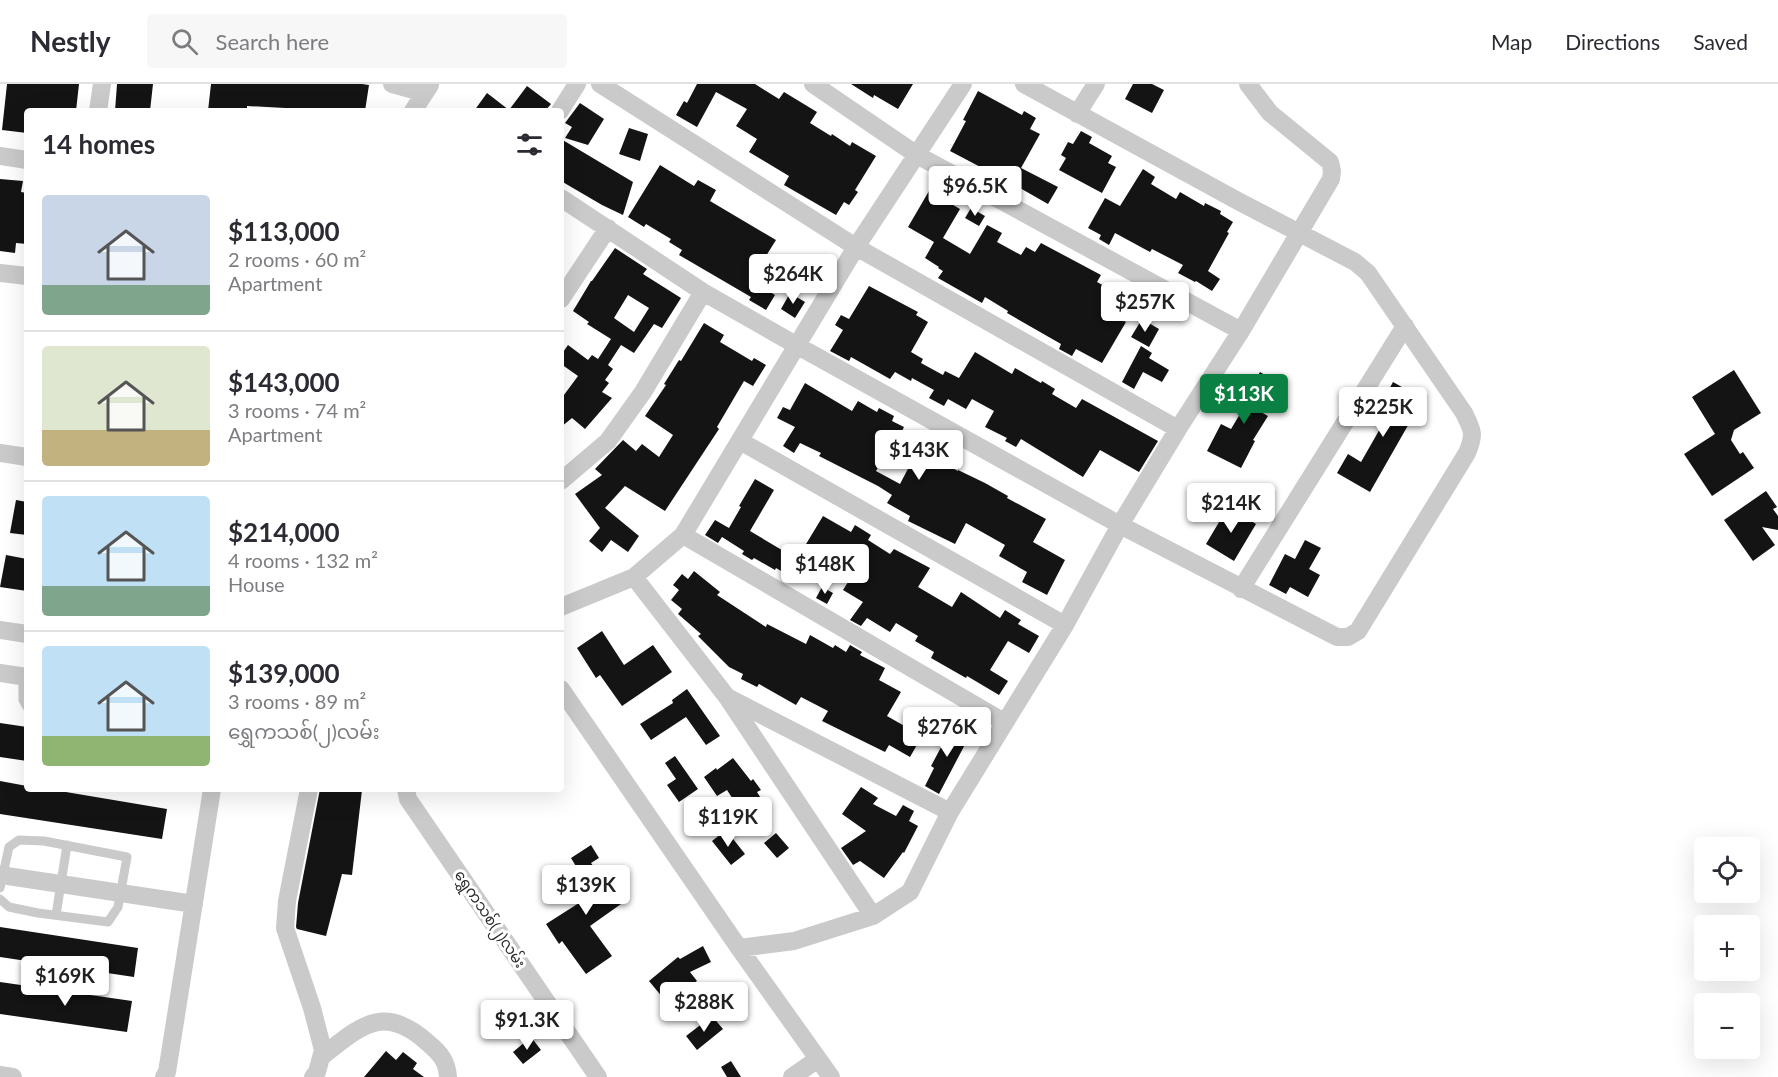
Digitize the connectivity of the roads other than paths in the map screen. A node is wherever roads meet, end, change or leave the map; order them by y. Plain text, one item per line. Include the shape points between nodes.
1 (102, 84) edge
2 (392, 84) edge
3 (577, 84) edge
4 (600, 84) edge
5 (963, 84) edge
6 (1024, 84) edge
7 (1096, 84) edge
8 (1248, 84) edge
9 (822, 86) edge
10 (428, 88) edge
11 (98, 108) edge
12 (415, 108) edge
13 (562, 108) edge
14 (1077, 114) junction
15 (917, 154) junction
16 (0, 156) edge
17 (24, 160) edge
18 (564, 200) edge
19 (608, 228) junction
20 (1299, 232) junction
21 (856, 247) junction
22 (0, 273) edge
23 (24, 276) edge
24 (703, 292) junction
25 (564, 294) edge
26 (1405, 326) junction
27 (1241, 331) junction
28 (796, 345) junction
29 (1178, 429) junction
30 (740, 441) junction
31 (0, 453) edge
32 (24, 457) edge
33 (564, 478) edge
34 (1120, 525) junction
35 (683, 535) junction
36 (634, 577) junction
37 (1241, 589) junction
38 (564, 606) edge
39 (1065, 625) junction
40 (0, 630) edge
41 (24, 634) edge
42 (0, 673) edge
43 (24, 676) edge
44 (564, 693) edge
45 (727, 697) junction
46 (1004, 722) junction
47 (212, 792) edge
48 (308, 792) edge
49 (407, 792) edge
50 (950, 812) junction
51 (67, 845) junction
52 (1, 879) edge
53 (60, 884) junction
54 (120, 893) junction
55 (0, 899) edge
56 (194, 904) junction
57 (56, 915) junction
58 (873, 916) junction
59 (739, 948) junction
60 (321, 1057) junction
61 (818, 1059) junction
62 (0, 1075) edge
63 (13, 1077) edge
64 (164, 1077) edge
65 (313, 1077) edge
66 (448, 1077) edge
67 (598, 1077) edge
68 (792, 1077) edge
69 (831, 1077) edge

1 - 11 street
2 - 10 street
3 - 13 street
4 - 21 street
5 - 15 street
6 - 14 street
7 - 14 street
8 - 20 street via 1270,113 1330,162 1331,179
9 - 15 street
10 - 12 street
14 - 20 street
15 - 21 street
15 - 27 street
16 - 17 street
18 - 19 street
19 - 24 street
19 - 25 street
20 - 26 street via 1356,261
20 - 27 street
21 - 28 street
21 - 29 street
22 - 23 street
24 - 28 street
24 - 33 street via 643,392 608,441
26 - 37 street
26 - 37 street via 1464,413 1473,438 1358,631 1348,637 1337,637
27 - 29 street
28 - 30 street
28 - 34 street
29 - 34 street
30 - 35 street
30 - 39 street
31 - 32 street
34 - 37 street
34 - 39 street
35 - 36 street
35 - 46 street
36 - 38 street
36 - 45 street
39 - 46 street
40 - 41 street
42 - 43 street
44 - 59 street
45 - 50 street
45 - 58 street
46 - 50 street
47 - 56 street
48 - 60 street via 285,928 312,1008 323,1050
49 - 67 street, ရွှေကသစ်(၂)လမ်း
50 - 58 street via 910,892
51 - 52 lane via 19,840 9,847
51 - 53 lane
51 - 54 lane via 127,856
52 - 53 street
53 - 54 street
53 - 57 lane
54 - 56 street
54 - 57 lane via 118,906 108,922
55 - 57 lane via 9,906
56 - 64 street
58 - 59 street via 794,941
59 - 61 street
60 - 65 street
60 - 66 street via 360,1028 388,1020 410,1028 442,1055
61 - 68 street
61 - 69 street
62 - 63 street

